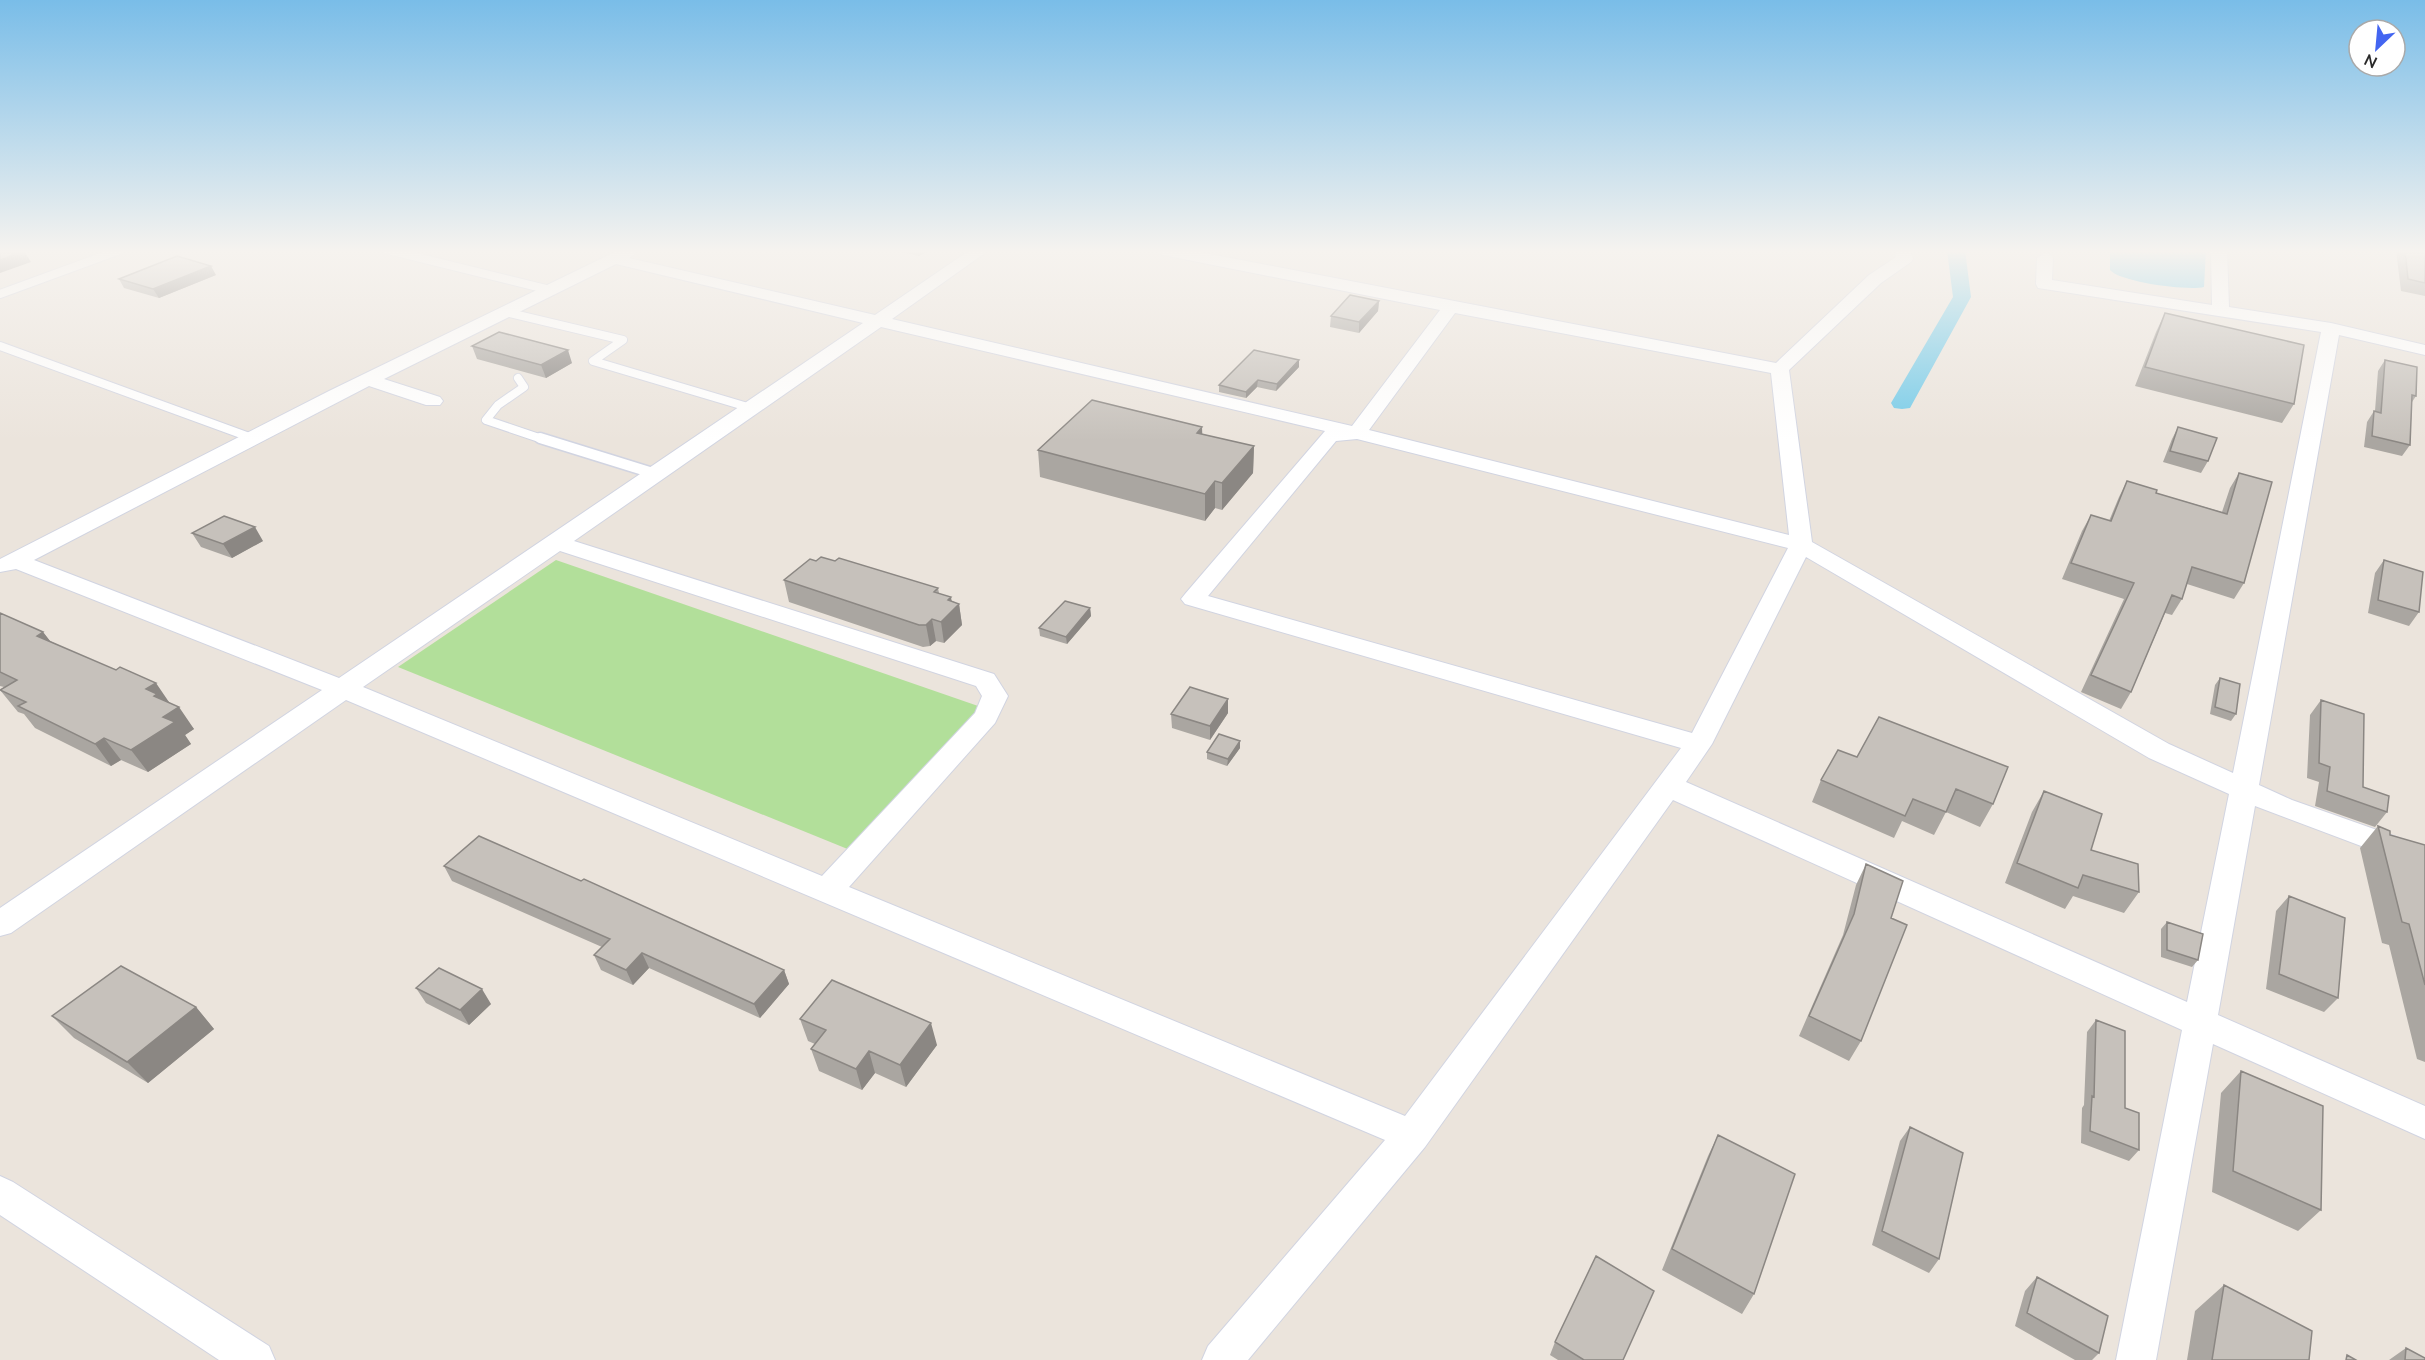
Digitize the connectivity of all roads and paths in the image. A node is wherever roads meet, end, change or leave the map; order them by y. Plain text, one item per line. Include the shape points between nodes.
1 (502, 313) edge
2 (511, 313) edge
3 (849, 313) edge
4 (889, 313) edge
5 (1446, 313) edge
6 (1485, 313) edge
7 (1839, 313) edge
8 (2237, 313) edge
9 (878, 321) junction
10 (2331, 328) junction
11 (0, 346) edge
12 (2425, 350) edge
13 (1780, 369) junction
14 (518, 378) dead end
15 (368, 380) junction
16 (433, 401) dead end
17 (751, 408) junction
18 (1357, 433) junction
19 (252, 438) junction
20 (656, 474) junction
21 (556, 542) junction
22 (1801, 545) junction
23 (7, 564) edge
24 (341, 688) junction
25 (1700, 744) junction
26 (1669, 786) junction
27 (2425, 859) edge
28 (827, 891) junction
29 (0, 924) edge
30 (2200, 1023) junction
31 (2425, 1123) edge
32 (1412, 1135) junction
33 (0, 1194) edge
34 (255, 1360) edge
35 (1222, 1360) edge
36 (2136, 1360) edge

1 - 15 street
2 - 17 lane via 623,340 593,361
3 - 9 street
4 - 9 street
5 - 18 street
6 - 13 street
7 - 13 street
8 - 10 street
9 - 17 street
9 - 18 street
10 - 12 street
10 - 30 street
11 - 19 lane
13 - 22 street
14 - 20 lane via 524,387 498,405 486,420
15 - 16 street
15 - 19 street
17 - 20 street
18 - 22 street
18 - 25 street via 1330,436 1193,599
19 - 23 street
20 - 21 street
21 - 24 street
21 - 28 street via 985,680 995,696 986,717
22 - 25 street
22 - 27 street via 2159,751 2282,807
23 - 24 street
24 - 28 street
24 - 29 street
25 - 26 street
26 - 30 street
26 - 32 street
28 - 32 street
30 - 31 street
30 - 36 street
32 - 35 street
33 - 34 street

